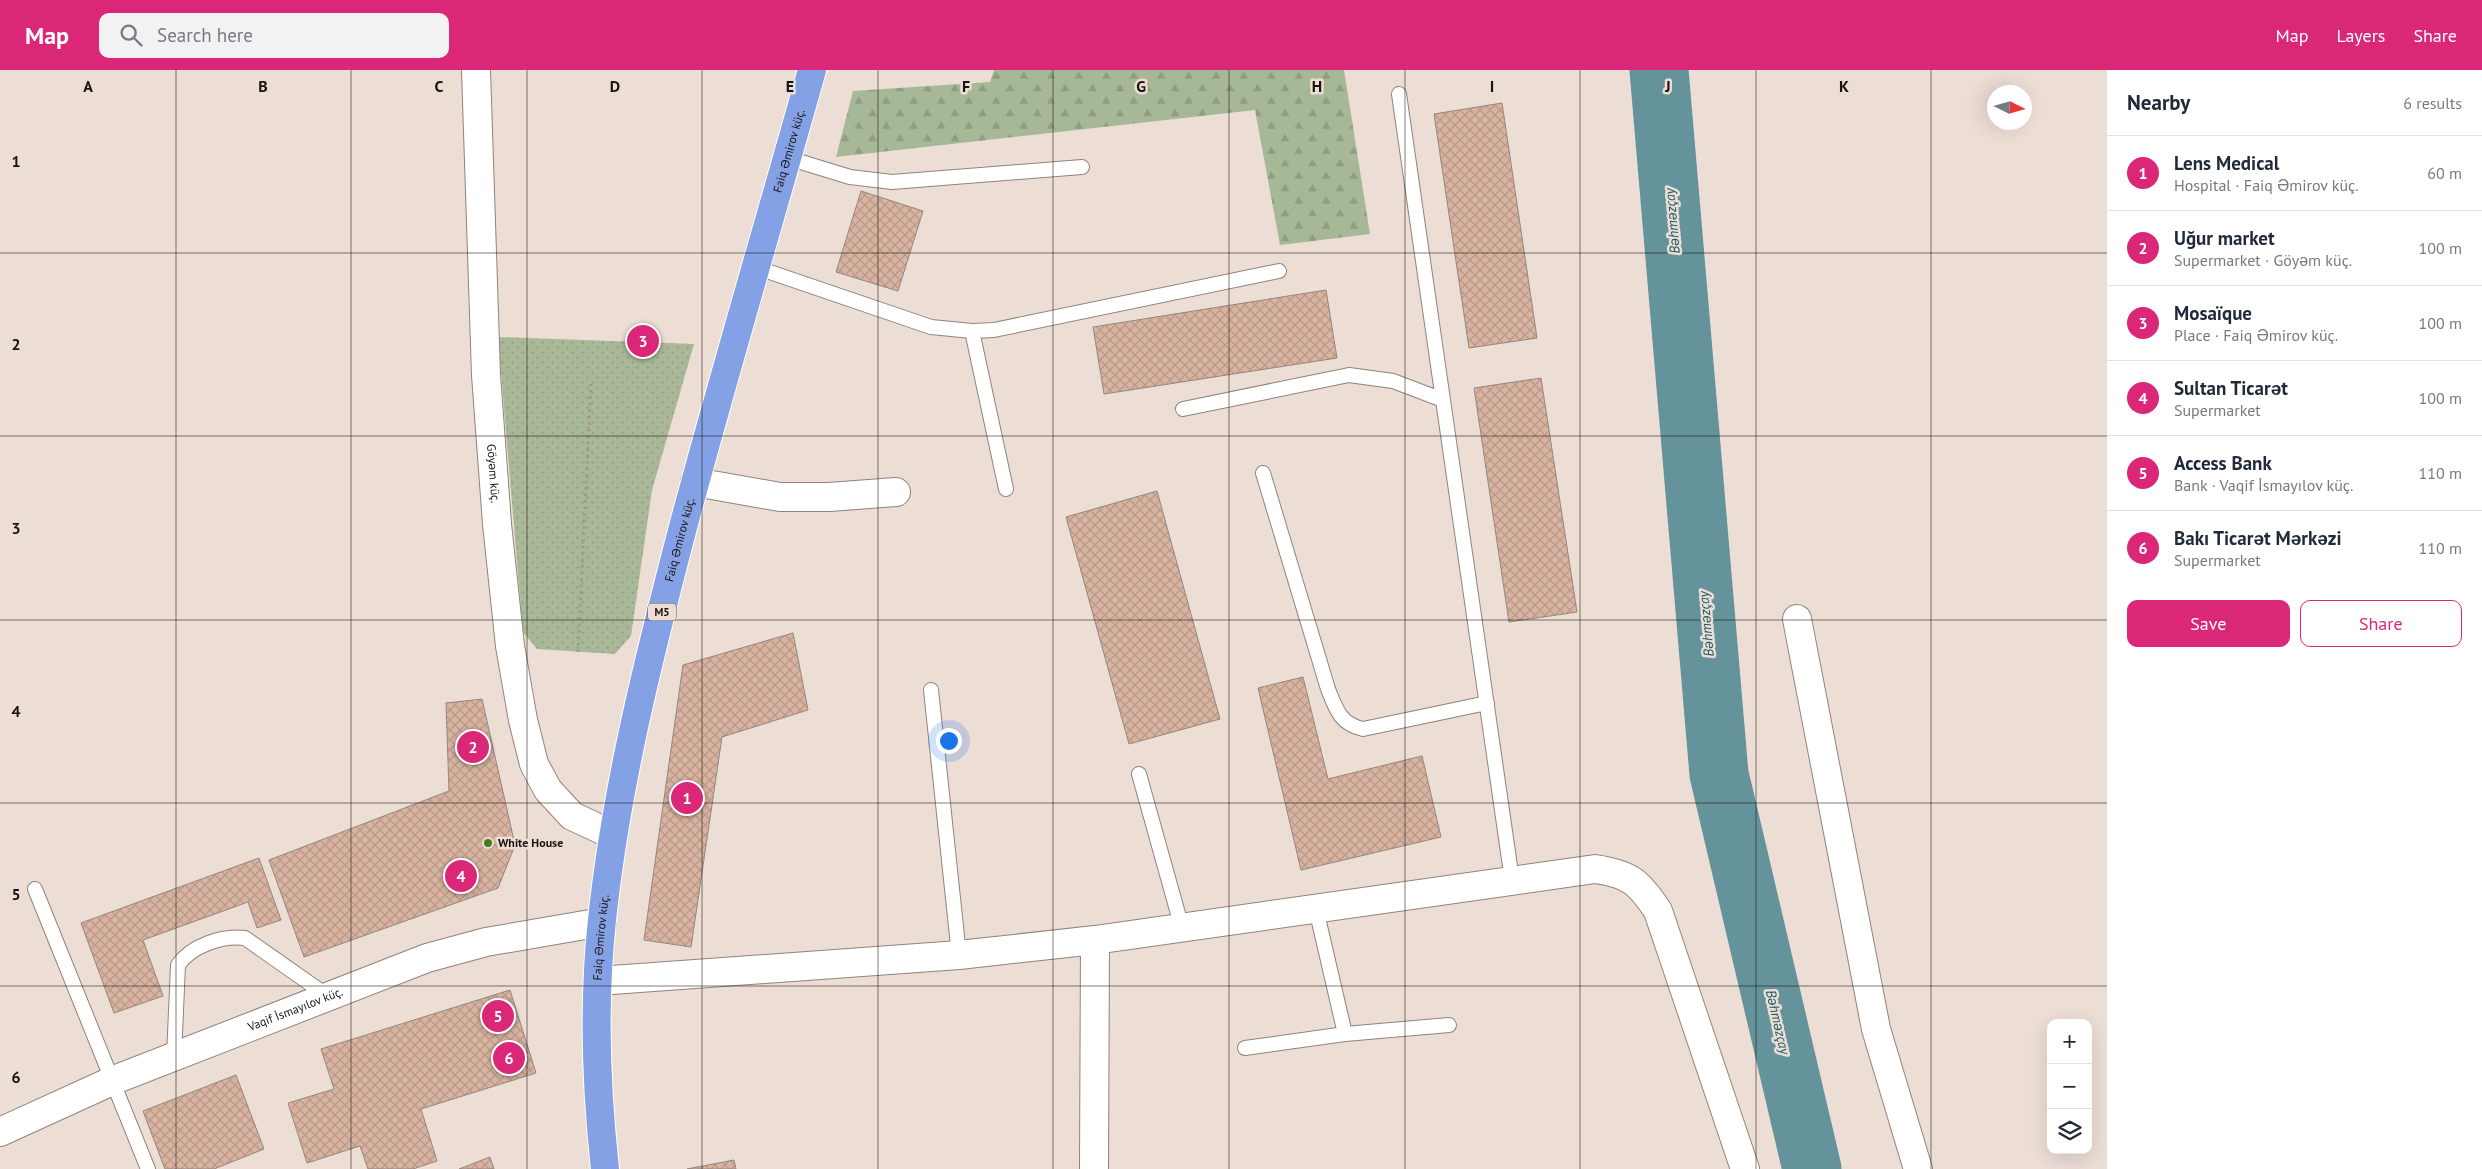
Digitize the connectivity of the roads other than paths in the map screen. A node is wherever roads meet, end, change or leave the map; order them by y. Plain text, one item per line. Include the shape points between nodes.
1 (476, 70) edge
2 (812, 70) edge
3 (1399, 94) dead end
4 (788, 158) junction
5 (1082, 167) dead end
6 (755, 267) junction
7 (1279, 271) dead end
8 (972, 331) junction
9 (1443, 400) junction
10 (1183, 409) dead end
11 (1263, 473) dead end
12 (695, 482) junction
13 (1006, 489) dead end
14 (896, 492) dead end
15 (1797, 618) dead end
16 (931, 690) dead end
17 (1487, 703) junction
18 (1139, 774) dead end
19 (613, 835) junction
20 (1512, 880) junction
21 (35, 889) dead end
22 (1316, 909) junction
23 (602, 922) junction
24 (1182, 928) junction
25 (1095, 940) junction
26 (959, 955) junction
27 (598, 981) junction
28 (329, 997) junction
29 (1449, 1025) dead end
30 (1345, 1034) junction
31 (1246, 1048) dead end
32 (174, 1057) junction
33 (114, 1080) junction
34 (0, 1132) edge
35 (148, 1169) edge
36 (604, 1169) edge
37 (1094, 1169) edge
38 (1745, 1169) edge
39 (1918, 1169) edge

1 - 19 street, Göyəm küç. via 486,375 500,552 522,720 534,764 548,790 572,816
2 - 4 highway, Faiq Əmirov küç. / M5
3 - 9 lane
4 - 5 lane via 850,177 892,182
4 - 6 highway, Faiq Əmirov küç. / M5
6 - 8 lane via 931,327
6 - 12 highway, Faiq Əmirov küç. / M5
7 - 8 lane via 994,330
8 - 13 lane
9 - 10 lane via 1392,381 1349,375
9 - 17 lane
11 - 17 lane via 1328,689 1337,711 1350,726 1363,730
12 - 14 street via 780,497
12 - 19 highway, Faiq Əmirov küç. / M5 via 632,735
15 - 39 street via 1876,1029
16 - 26 lane
17 - 20 lane
18 - 24 lane
19 - 23 highway, Faiq Əmirov küç. / M5
20 - 22 street
20 - 38 street via 1595,869 1620,872 1644,889 1658,912
21 - 33 lane
22 - 24 street
22 - 30 lane
23 - 27 highway, Faiq Əmirov küç. / M5
23 - 28 street, Vaqif İsmayılov küç. via 486,942 436,956
24 - 25 street
25 - 26 street
25 - 37 street
26 - 27 street
27 - 36 highway, Faiq Əmirov küç. / M5 via 597,1062
28 - 32 street, Vaqif İsmayılov küç.
28 - 32 lane via 245,938 230,936 186,954 178,965
29 - 30 lane
30 - 31 lane
32 - 33 street, Vaqif İsmayılov küç.
33 - 34 street, Vaqif İsmayılov küç.
33 - 35 lane

